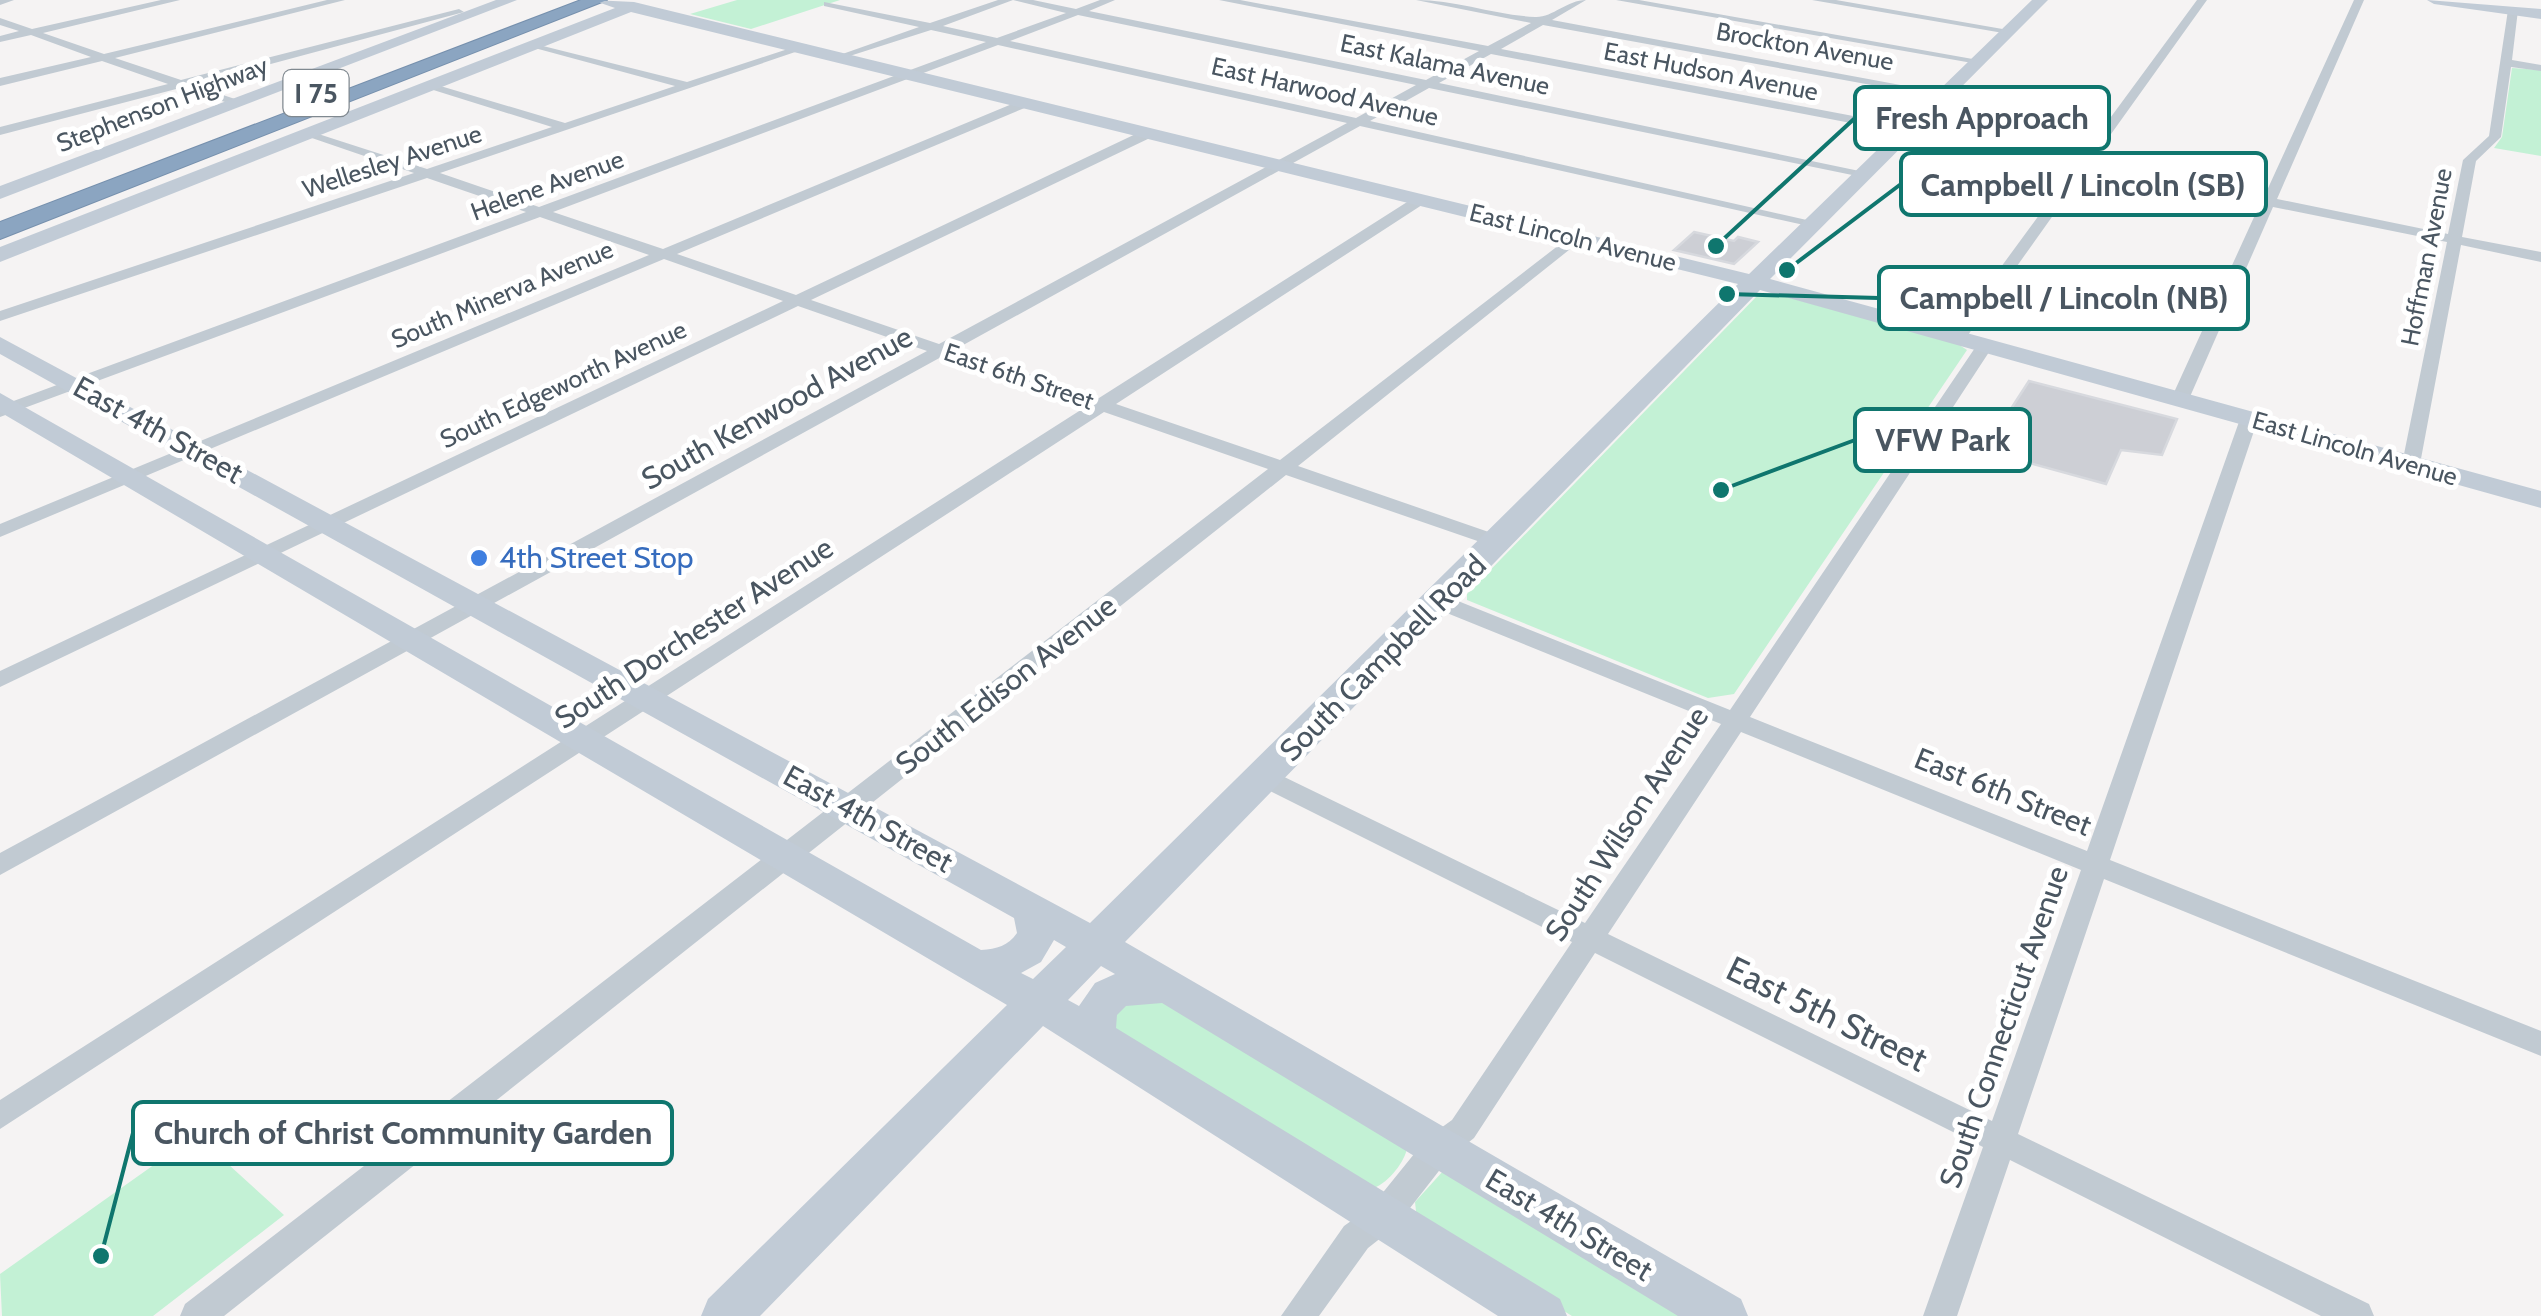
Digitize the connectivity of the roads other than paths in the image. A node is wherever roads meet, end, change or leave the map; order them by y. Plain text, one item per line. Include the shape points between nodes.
1 (9, 0) edge
2 (175, 0) edge
3 (340, 0) edge
4 (510, 0) edge
5 (565, 0) edge
6 (650, 0) edge
7 (1008, 0) edge
8 (1018, 0) edge
9 (1110, 0) edge
10 (1224, 0) edge
11 (1422, 0) edge
12 (1581, 0) edge
13 (1621, 0) edge
14 (1818, 0) edge
15 (2041, 0) edge
16 (2202, 0) edge
17 (2359, 0) edge
18 (2434, 0) edge
19 (0, 2) edge
20 (610, 3) edge
21 (828, 4) dead end
22 (2513, 10) junction
23 (458, 12) dead end
24 (1078, 12) junction
25 (2541, 14) edge
26 (0, 21) edge
27 (1541, 22) junction
28 (930, 27) junction
29 (387, 31) junction
30 (2009, 31) junction
31 (31, 32) junction
32 (411, 36) junction
33 (0, 39) edge
34 (998, 42) junction
35 (535, 45) junction
36 (798, 49) junction
37 (1487, 51) junction
38 (102, 58) junction
39 (838, 59) junction
40 (1978, 61) junction
41 (2506, 63) junction
42 (2541, 68) edge
43 (907, 75) junction
44 (0, 82) edge
45 (1426, 84) junction
46 (178, 85) junction
47 (431, 86) junction
48 (687, 86) junction
49 (1943, 94) junction
50 (234, 103) junction
51 (1024, 104) junction
52 (1358, 122) junction
53 (565, 127) junction
54 (266, 128) junction
55 (1907, 128) junction
56 (0, 131) edge
57 (312, 133) junction
58 (1147, 134) junction
59 (2083, 164) junction
60 (1276, 165) junction
61 (427, 173) junction
62 (1862, 173) junction
63 (0, 193) edge
64 (1420, 200) junction
65 (2268, 202) junction
66 (0, 210) edge
67 (540, 212) junction
68 (1813, 222) junction
69 (0, 231) edge
70 (1577, 238) junction
71 (2454, 240) junction
72 (0, 241) edge
73 (663, 254) junction
74 (0, 255) edge
75 (2541, 257) edge
76 (1755, 282) junction
77 (797, 300) junction
78 (0, 316) edge
79 (1957, 338) junction
80 (0, 344) edge
81 (1985, 346) junction
82 (940, 350) junction
83 (74, 384) junction
84 (2180, 399) junction
85 (1102, 405) junction
86 (4, 407) edge
87 (2248, 418) junction
88 (194, 450) junction
89 (2411, 464) junction
90 (1285, 467) junction
91 (131, 476) junction
92 (2541, 500) edge
93 (330, 523) junction
94 (0, 530) edge
95 (1498, 542) junction
96 (263, 554) junction
97 (1440, 602) junction
98 (478, 603) junction
99 (412, 639) junction
100 (0, 680) edge
101 (650, 696) junction
102 (1734, 719) junction
103 (583, 740) junction
104 (1265, 778) junction
105 (849, 808) junction
106 (785, 859) junction
107 (2094, 864) junction
108 (0, 865) edge
109 (1032, 910) junction
110 (1590, 939) junction
111 (1098, 945) junction
112 (970, 966) junction
113 (1170, 986) junction
114 (1039, 1004) junction
115 (1096, 1038) junction
116 (2541, 1044) edge
117 (0, 1116) edge
118 (2001, 1140) junction
119 (1438, 1148) junction
120 (1384, 1216) junction
121 (197, 1316) edge
122 (726, 1316) edge
123 (1298, 1316) edge
124 (1542, 1316) edge
125 (1723, 1316) edge
126 (1940, 1316) edge
127 (2357, 1316) edge

1 - 19 street
2 - 31 street
3 - 38 street
4 - 32 street, Stephenson Highway
5 - 66 highway, I 75
6 - 20 street
7 - 28 street
8 - 24 street, East Kalama Avenue
9 - 24 street, Helene Avenue
10 - 37 street, East Hudson Avenue
11 - 27 street, Brockton Avenue
12 - 27 street, South Kenwood Avenue
13 - 40 street
14 - 30 street
15 - 30 street, South Campbell Road
16 - 59 street
17 - 65 street
18 - 22 street
20 - 35 street
20 - 36 street, East Lincoln Avenue
20 - 54 highway, I 75
21 - 28 street, East Harwood Avenue
22 - 25 street
22 - 41 street, Hoffman Avenue
23 - 29 street
24 - 34 street, Helene Avenue
24 - 45 street, East Kalama Avenue
26 - 31 street
27 - 37 street, South Kenwood Avenue
27 - 49 street, Brockton Avenue
28 - 34 street, East Harwood Avenue
28 - 39 street
29 - 32 street
29 - 46 street
30 - 40 street, South Campbell Road
31 - 33 street
31 - 38 street
32 - 50 street, Stephenson Highway
34 - 43 street, Helene Avenue
34 - 52 street, East Harwood Avenue
35 - 47 street
35 - 48 street
36 - 39 street, East Lincoln Avenue
36 - 48 street, Wellesley Avenue
37 - 45 street, South Kenwood Avenue
37 - 55 street, East Hudson Avenue
38 - 44 street
38 - 46 street
39 - 43 street, East Lincoln Avenue
40 - 49 street, South Campbell Road
41 - 42 street
41 - 71 street, Hoffman Avenue via 2495,137 2471,156
43 - 51 street, East Lincoln Avenue
43 - 67 street, Helene Avenue
45 - 52 street, South Kenwood Avenue
45 - 62 street, East Kalama Avenue
46 - 50 street
46 - 56 street
47 - 53 street
47 - 57 street
48 - 53 street, Wellesley Avenue
49 - 55 street, South Campbell Road
50 - 63 street, Stephenson Highway
51 - 58 street, East Lincoln Avenue
51 - 73 street, South Minerva Avenue
52 - 60 street, South Kenwood Avenue
52 - 68 street, East Harwood Avenue
53 - 61 street, Wellesley Avenue
54 - 69 highway, I 75
54 - 72 highway
55 - 59 street, East Hudson Avenue
55 - 62 street, South Campbell Road
57 - 61 street, East 6th Street
57 - 74 street
58 - 60 street, East Lincoln Avenue
58 - 77 street, South Edgeworth Avenue
59 - 65 street, East Hudson Avenue
59 - 79 street
60 - 64 street, East Lincoln Avenue
60 - 82 street, South Kenwood Avenue
61 - 67 street, East 6th Street
61 - 78 street, Wellesley Avenue
62 - 68 street, South Campbell Road
64 - 70 street, East Lincoln Avenue
64 - 85 street, South Dorchester Avenue
65 - 71 street, East Hudson Avenue
65 - 84 street
67 - 73 street, East 6th Street
67 - 83 street, Helene Avenue
68 - 76 street, South Campbell Road
70 - 76 street, East Lincoln Avenue
70 - 90 street, South Edison Avenue
71 - 75 street, East Hudson Avenue
71 - 89 street, Hoffman Avenue
73 - 77 street, East 6th Street
73 - 88 street, South Minerva Avenue
76 - 79 street, East Lincoln Avenue
76 - 95 street, South Campbell Road
77 - 82 street, East 6th Street
77 - 93 street, South Edgeworth Avenue
79 - 81 street, East Lincoln Avenue
80 - 83 street, East 4th Street
81 - 84 street, East Lincoln Avenue
81 - 102 street, South Wilson Avenue
82 - 85 street, East 6th Street
82 - 98 street, South Kenwood Avenue
83 - 86 street, Helene Avenue
83 - 88 street, East 4th Street
84 - 87 street, East Lincoln Avenue
85 - 90 street, East 6th Street
85 - 101 street, South Dorchester Avenue
86 - 91 street, East 4th Street
87 - 89 street, East Lincoln Avenue
87 - 107 street, South Connecticut Avenue
88 - 91 street, South Minerva Avenue
88 - 93 street, East 4th Street
89 - 92 street, East Lincoln Avenue
90 - 95 street, East 6th Street
90 - 105 street, South Edison Avenue
91 - 94 street, South Minerva Avenue
91 - 96 street, East 4th Street
93 - 96 street, South Edgeworth Avenue
93 - 98 street, East 4th Street
95 - 97 street, South Campbell Road
96 - 99 street, East 4th Street
96 - 100 street, South Edgeworth Avenue
97 - 102 street, East 6th Street
97 - 104 street, South Campbell Road
98 - 99 street, South Kenwood Avenue
98 - 101 street, East 4th Street
99 - 103 street, East 4th Street
99 - 108 street, South Kenwood Avenue
101 - 103 street, South Dorchester Avenue
101 - 105 street, East 4th Street
102 - 107 street, East 6th Street
102 - 110 street, South Wilson Avenue
103 - 106 street, East 4th Street
103 - 117 street, South Dorchester Avenue
104 - 110 street, East 5th Street
104 - 111 street, South Campbell Road
105 - 106 street, South Edison Avenue
105 - 109 street, East 4th Street
106 - 112 street, East 4th Street
106 - 121 street, South Edison Avenue
107 - 116 street, East 6th Street
107 - 118 street, South Connecticut Avenue
109 - 111 street, East 4th Street
109 - 112 street via 1037,933 1026,952 999,966
110 - 118 street, East 5th Street
110 - 119 street, South Wilson Avenue via 1463,1129
111 - 113 street, East 4th Street
111 - 114 street, South Campbell Road
112 - 114 street, East 4th Street
113 - 115 street via 1116,990 1096,1013
113 - 119 street, East 4th Street
114 - 115 street, East 4th Street
114 - 122 street, South Campbell Road
115 - 120 street, East 4th Street
118 - 126 street, South Connecticut Avenue
118 - 127 street, East 5th Street
119 - 120 street, South Wilson Avenue
119 - 125 street, East 4th Street
120 - 123 street, South Wilson Avenue via 1356,1237
120 - 124 street, East 4th Street

